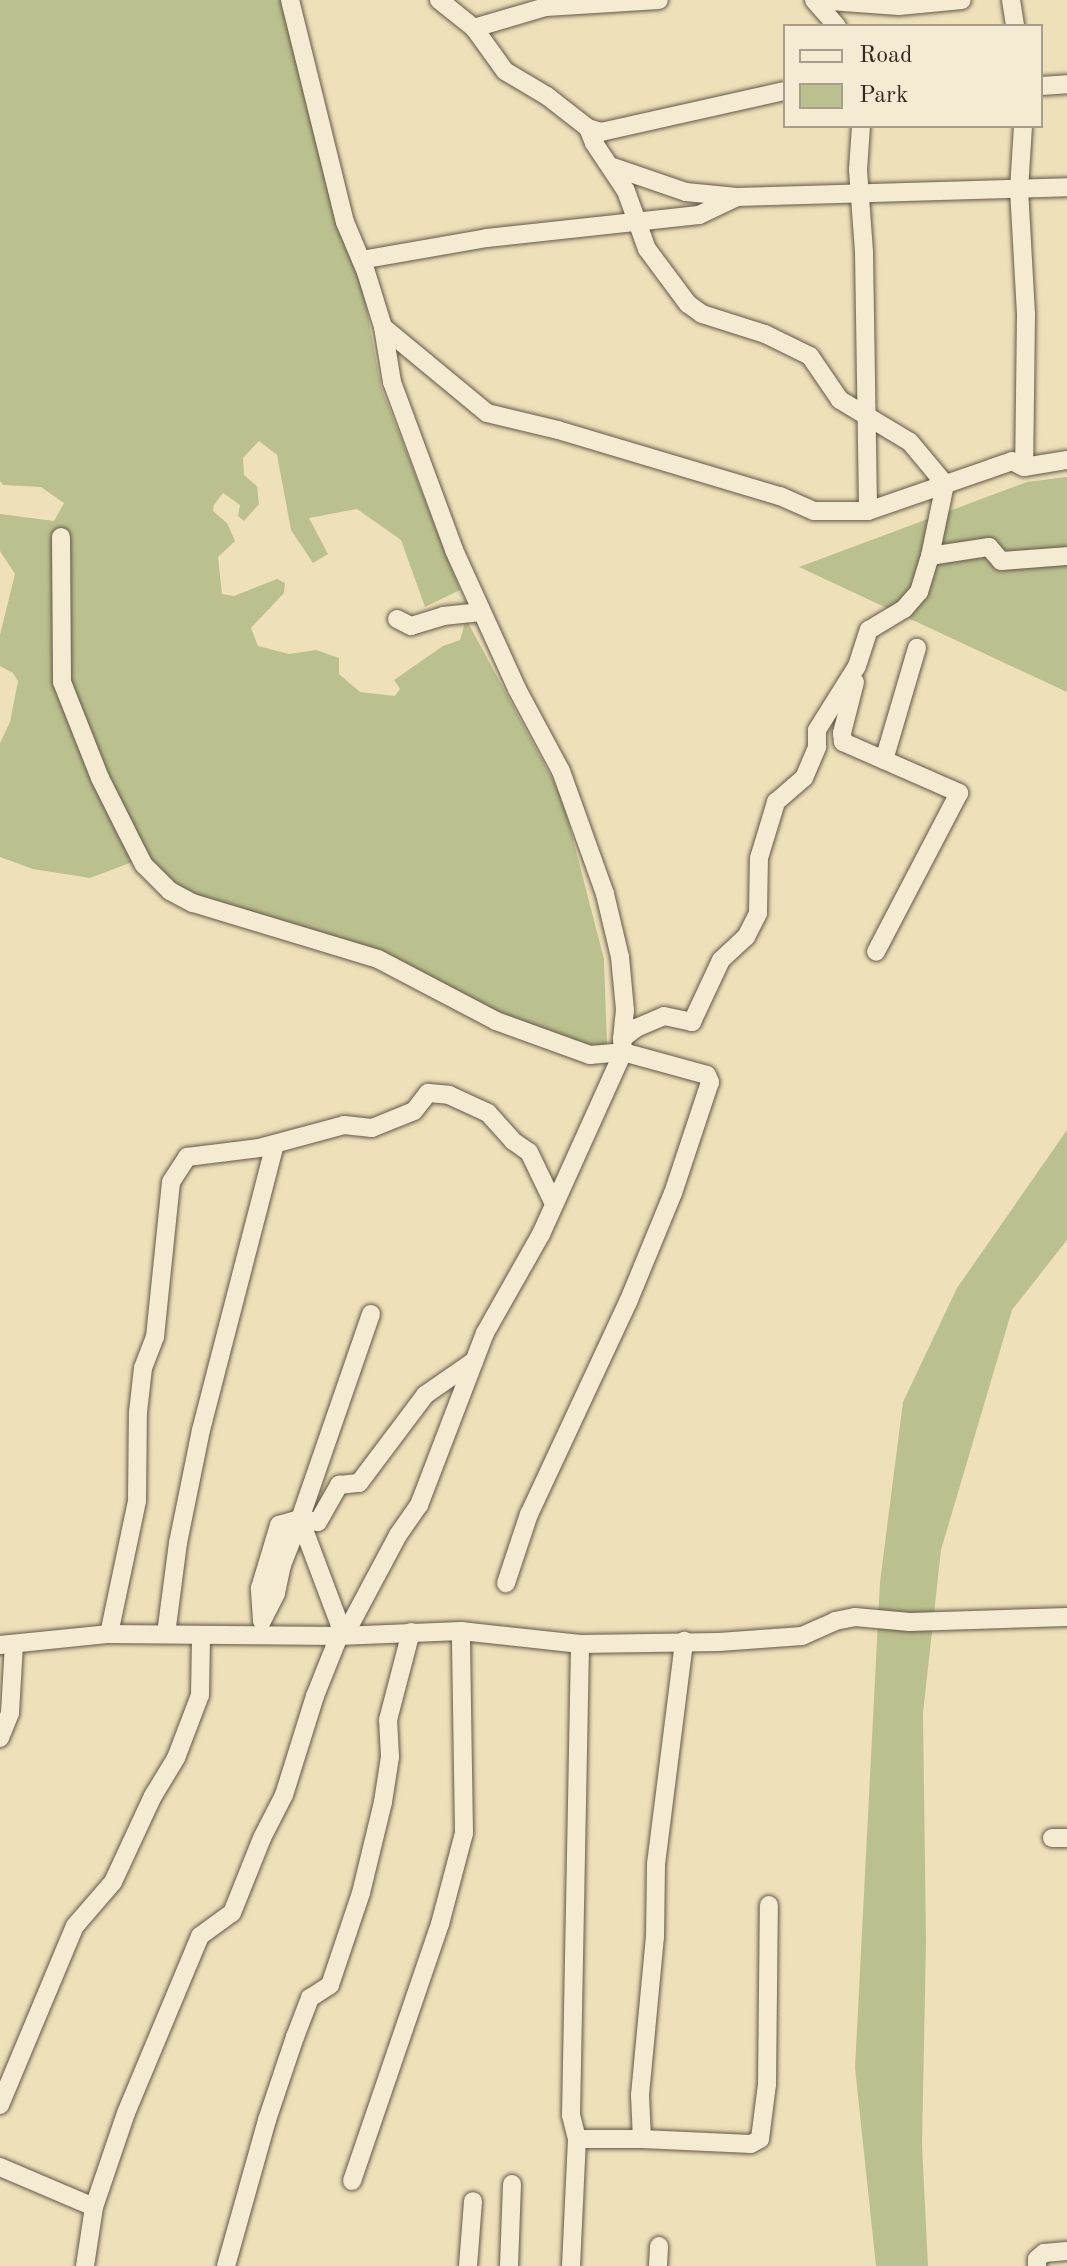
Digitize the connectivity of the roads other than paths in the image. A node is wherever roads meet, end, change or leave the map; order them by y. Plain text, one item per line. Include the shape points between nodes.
1 (290, 0) edge
2 (439, 0) edge
3 (659, 0) edge
4 (815, 0) edge
5 (962, 0) edge
6 (1011, 0) edge
7 (835, 24) edge
8 (1015, 24) edge
9 (474, 28) junction
10 (1067, 84) edge
11 (1043, 86) edge
12 (783, 91) edge
13 (588, 128) junction
14 (861, 128) edge
15 (1023, 128) edge
16 (612, 166) junction
17 (1067, 187) edge
18 (1019, 189) junction
19 (861, 194) junction
20 (737, 197) junction
21 (637, 221) junction
22 (361, 260) junction
23 (383, 327) junction
24 (868, 416) junction
25 (1067, 460) edge
26 (1024, 467) junction
27 (945, 484) junction
28 (868, 511) junction
29 (61, 537) dead end
30 (930, 556) junction
31 (1067, 556) edge
32 (481, 612) junction
33 (397, 619) dead end
34 (917, 648) dead end
35 (857, 666) junction
36 (884, 760) junction
37 (876, 952) dead end
38 (622, 1046) junction
39 (275, 1144) junction
40 (554, 1204) junction
41 (371, 1314) dead end
42 (475, 1361) junction
43 (300, 1519) junction
44 (506, 1583) dead end
45 (1067, 1617) edge
46 (256, 1628) junction
47 (345, 1630) junction
48 (461, 1631) junction
49 (411, 1632) junction
50 (109, 1634) junction
51 (166, 1634) junction
52 (201, 1635) junction
53 (684, 1641) junction
54 (580, 1644) junction
55 (7, 1645) edge
56 (0, 1738) edge
57 (769, 1905) dead end
58 (0, 2105) edge
59 (577, 2139) junction
60 (642, 2139) junction
61 (0, 2167) edge
62 (352, 2181) dead end
63 (512, 2184) dead end
64 (473, 2201) dead end
65 (94, 2207) junction
66 (659, 2246) dead end
67 (1067, 2251) edge
68 (85, 2266) edge
69 (226, 2266) edge
70 (468, 2266) edge
71 (509, 2266) edge
72 (571, 2266) edge
73 (658, 2266) edge
74 (1037, 2266) edge

1 - 22 street via 345,222
2 - 9 street
3 - 9 street via 546,7
4 - 5 street via 899,6
4 - 7 street
6 - 8 street
9 - 13 street via 505,71
10 - 11 street
12 - 13 street via 601,132
13 - 16 street
14 - 19 street
15 - 18 street
16 - 20 street via 686,192
16 - 21 street
17 - 18 street
18 - 19 street
18 - 26 street via 1026,314
19 - 20 street
19 - 24 street
20 - 21 street via 699,215
21 - 22 street via 487,238
21 - 24 street via 652,256 693,309 810,356 840,400
22 - 23 street
23 - 28 street via 487,413 780,496 814,511
23 - 32 street via 392,382
24 - 27 street via 917,448
24 - 28 street
25 - 26 street
26 - 27 street via 1012,461
27 - 28 street
27 - 30 street
29 - 38 street via 62,682 100,778 144,865 170,891 193,903 378,959 496,1021 552,1043 594,1056
30 - 31 street via 989,547 1001,561
30 - 35 street via 914,599 871,627
32 - 33 street via 411,626
32 - 38 street via 561,771 605,894 620,957
34 - 36 street
35 - 36 street via 841,739
35 - 38 street via 817,730 817,747 804,778 773,808 759,858 758,913 746,937 721,960 692,1022 664,1016 636,1028
36 - 37 street via 959,793
38 - 40 street
38 - 44 street via 707,1075 710,1082 641,1273 529,1514
39 - 40 street via 344,1125 372,1128 414,1111 428,1093 449,1095 488,1113 529,1152
39 - 50 street via 187,1157 171,1182 155,1337 143,1368 138,1412 137,1501
39 - 51 street via 201,1430
40 - 42 street
41 - 43 street
42 - 43 street via 425,1395 359,1483 339,1485 318,1522
42 - 47 street via 419,1505
43 - 46 street via 276,1593
43 - 47 street
45 - 53 street via 910,1622 855,1617 802,1636
46 - 47 street
46 - 52 street
47 - 49 street
47 - 65 street via 315,1696 284,1795 232,1913 200,1936 126,2113
48 - 49 street
48 - 54 street
48 - 62 street via 464,1833 440,1924
49 - 69 street via 388,1720 390,1757 383,1802 361,1893 330,1985 310,1998 290,2050
50 - 51 street
50 - 55 street
51 - 52 street
52 - 58 street via 200,1695 176,1758 113,1882 75,1926
53 - 54 street
53 - 60 street via 656,1864 655,1937 640,2095
54 - 59 street via 571,2115
55 - 56 street via 10,1713
57 - 60 street via 767,2084 760,2139 751,2144
59 - 60 street
59 - 72 street
61 - 65 street
63 - 71 street
64 - 70 street
65 - 68 street
66 - 73 street
67 - 74 street via 1044,2253

